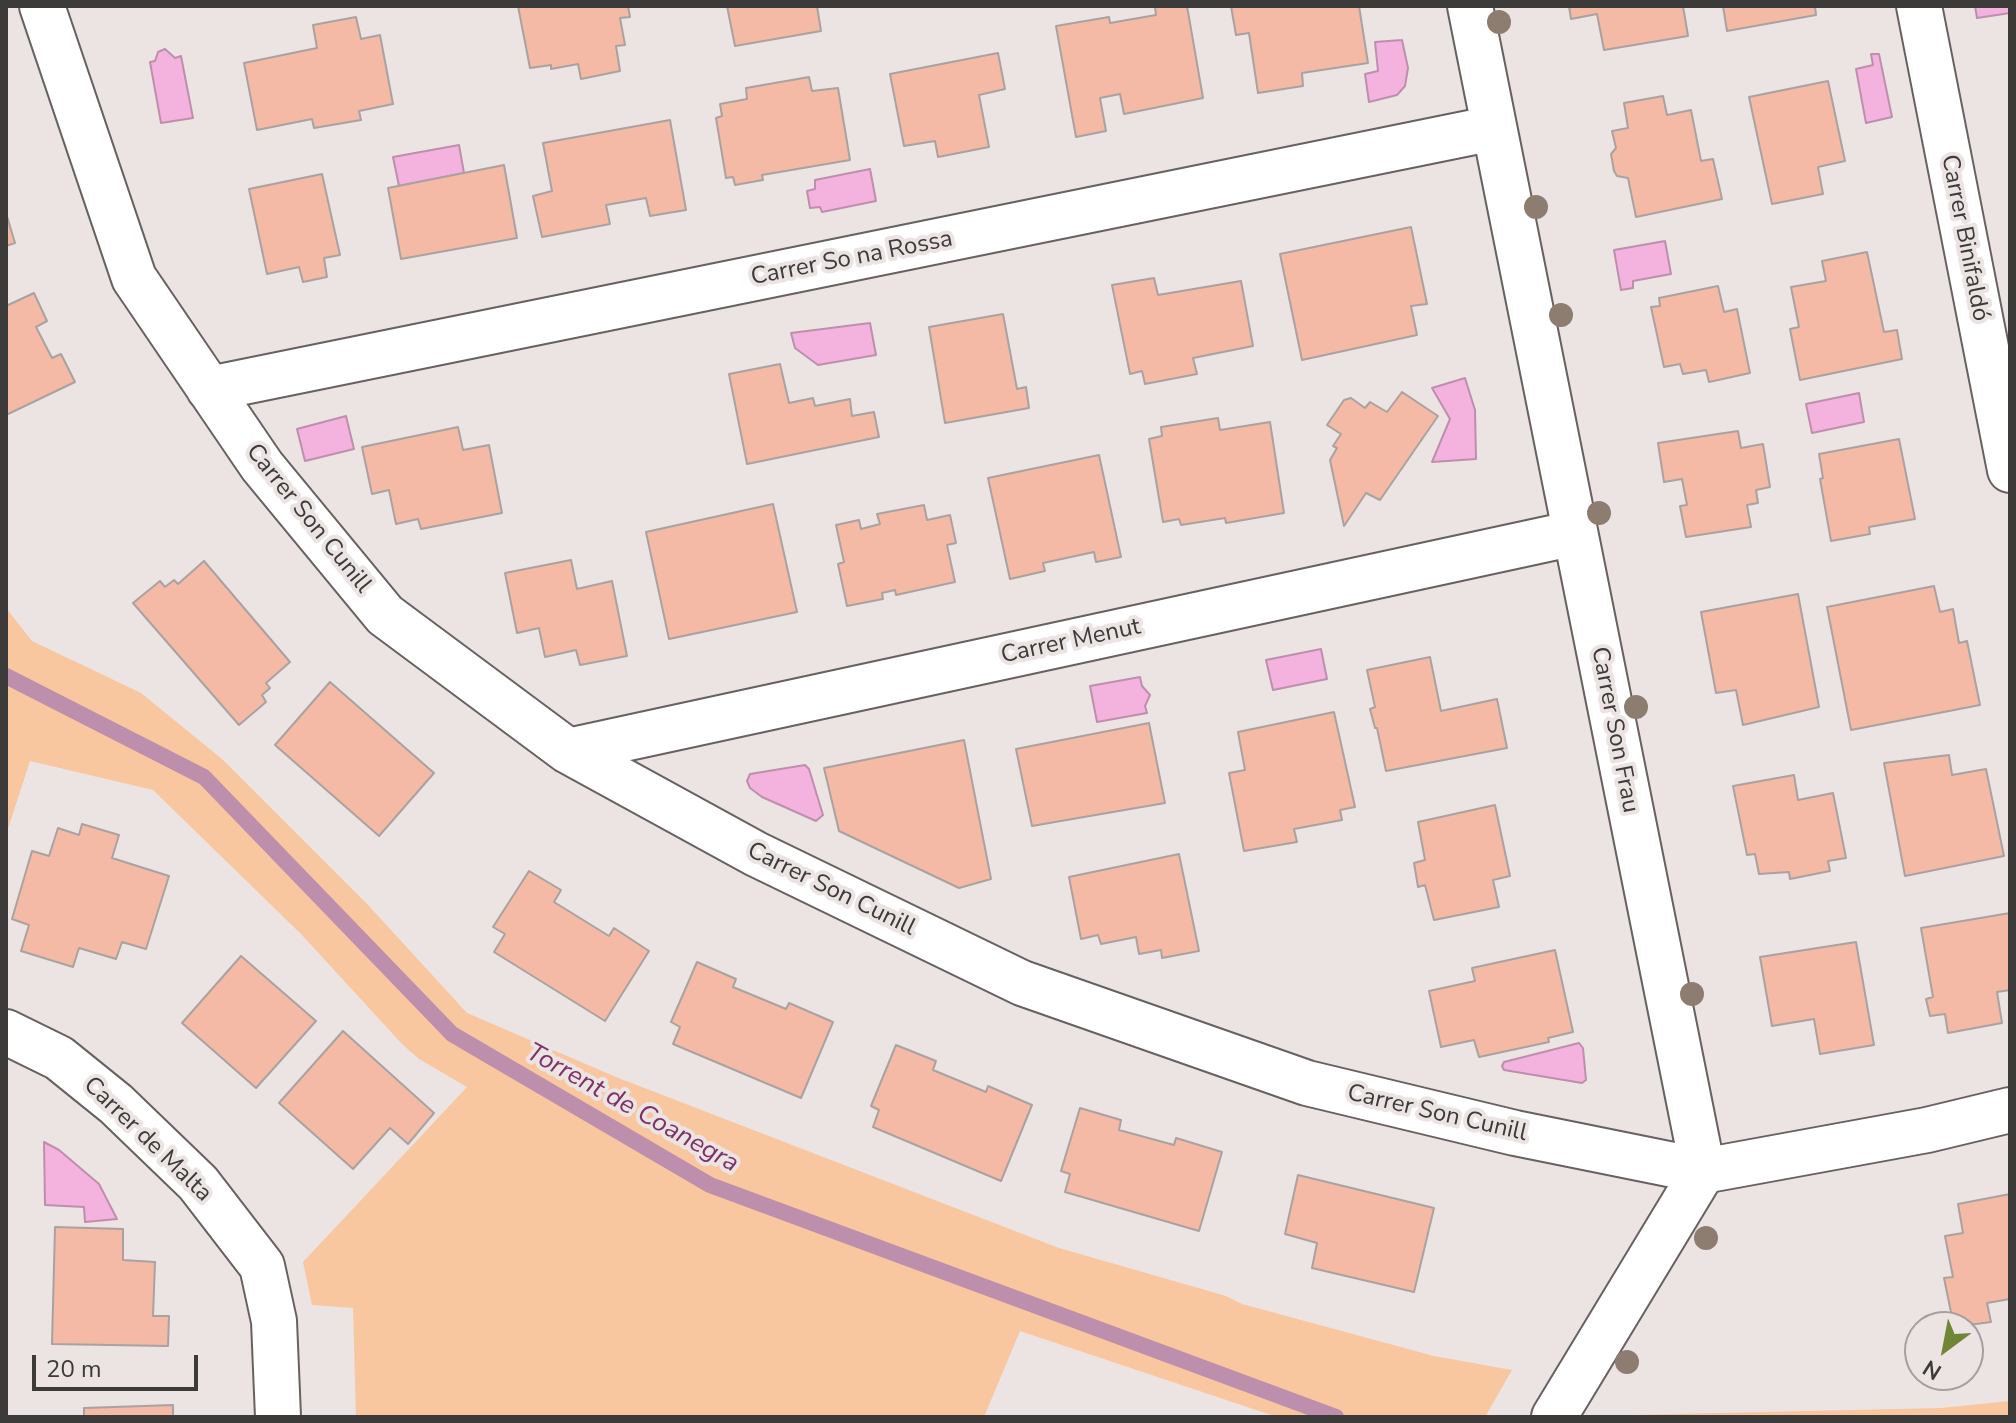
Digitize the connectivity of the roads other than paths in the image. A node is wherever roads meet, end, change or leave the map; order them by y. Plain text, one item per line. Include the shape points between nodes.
1 (42, 6) edge
2 (1470, 6) edge
3 (1919, 6) edge
4 (1494, 128) junction
5 (209, 389) junction
6 (2010, 470) edge
7 (1575, 533) junction
8 (568, 751) junction
9 (6, 1032) edge
10 (2010, 1110) edge
11 (1703, 1171) junction
12 (1564, 1400) edge
13 (278, 1417) edge

1 - 5 street, Carrer Son Cunill via 134,278
2 - 4 street, Carrer Son Frau
3 - 6 street, Carrer Binifaldó
4 - 5 street, Carrer So na Rossa
4 - 7 street, Carrer Son Frau
5 - 8 street, Carrer Son Cunill via 262,466 385,615
7 - 8 street, Carrer Menut
7 - 11 street, Carrer Son Frau
8 - 11 street, Carrer Son Cunill via 756,854 1022,983 1307,1083
9 - 13 street, Carrer de Malta via 59,1058 116,1104 198,1183 262,1266 274,1321
10 - 11 street, Carrer Son Cunill
11 - 12 street

